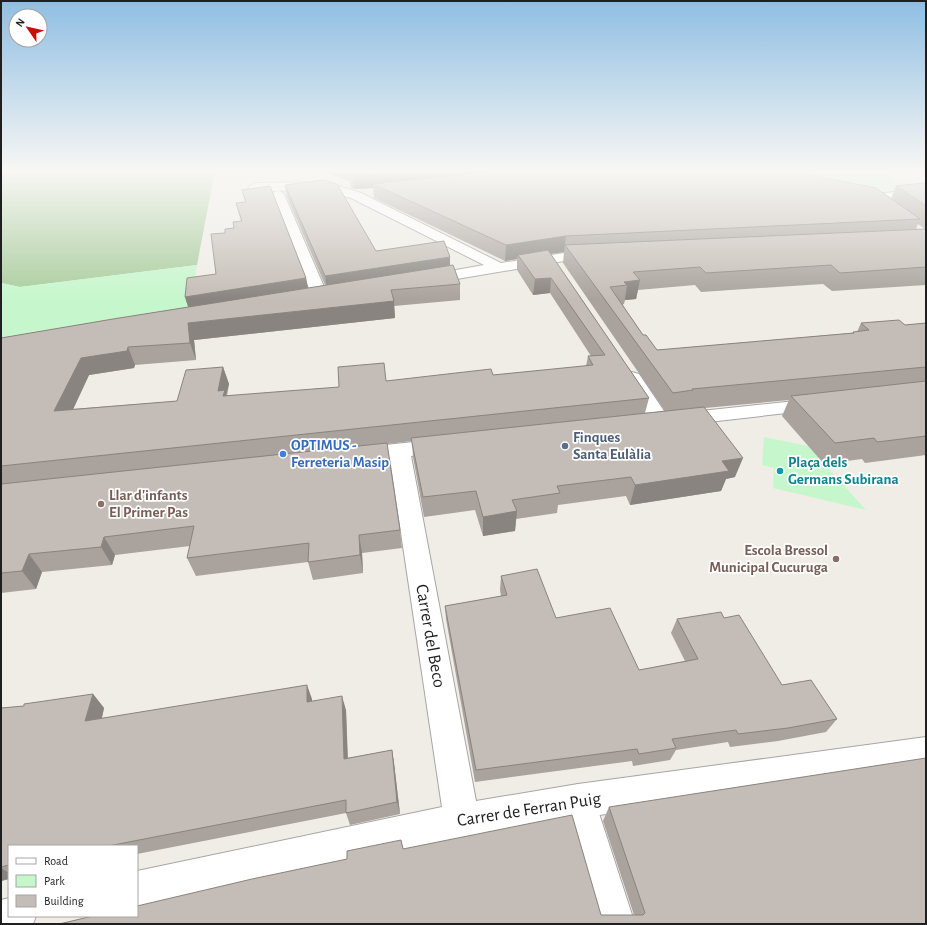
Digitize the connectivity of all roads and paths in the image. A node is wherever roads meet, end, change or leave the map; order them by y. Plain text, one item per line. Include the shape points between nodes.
1 (286, 213) edge
2 (391, 213) edge
3 (611, 255) edge
4 (498, 267) junction
5 (413, 281) edge
6 (336, 294) edge
7 (320, 296) junction
8 (304, 299) edge
9 (622, 363) edge
10 (832, 403) edge
11 (661, 422) junction
12 (638, 424) edge
13 (460, 444) edge
14 (399, 450) junction
15 (336, 457) edge
16 (926, 753) edge
17 (578, 801) junction
18 (462, 821) junction
19 (138, 890) edge
20 (12, 917) edge
21 (1, 919) edge
22 (615, 924) edge

1 - 7 street
2 - 4 street
3 - 4 street via 556,265
4 - 5 street
6 - 7 street
7 - 8 street
9 - 11 street
10 - 11 street
11 - 12 street
13 - 14 street
14 - 15 street
14 - 18 street, Carrer del Beco
16 - 17 street, Carrer de Ferran Puig
17 - 18 street, Carrer de Ferran Puig
17 - 22 street
18 - 19 street, Carrer de Ferran Puig
20 - 21 street

